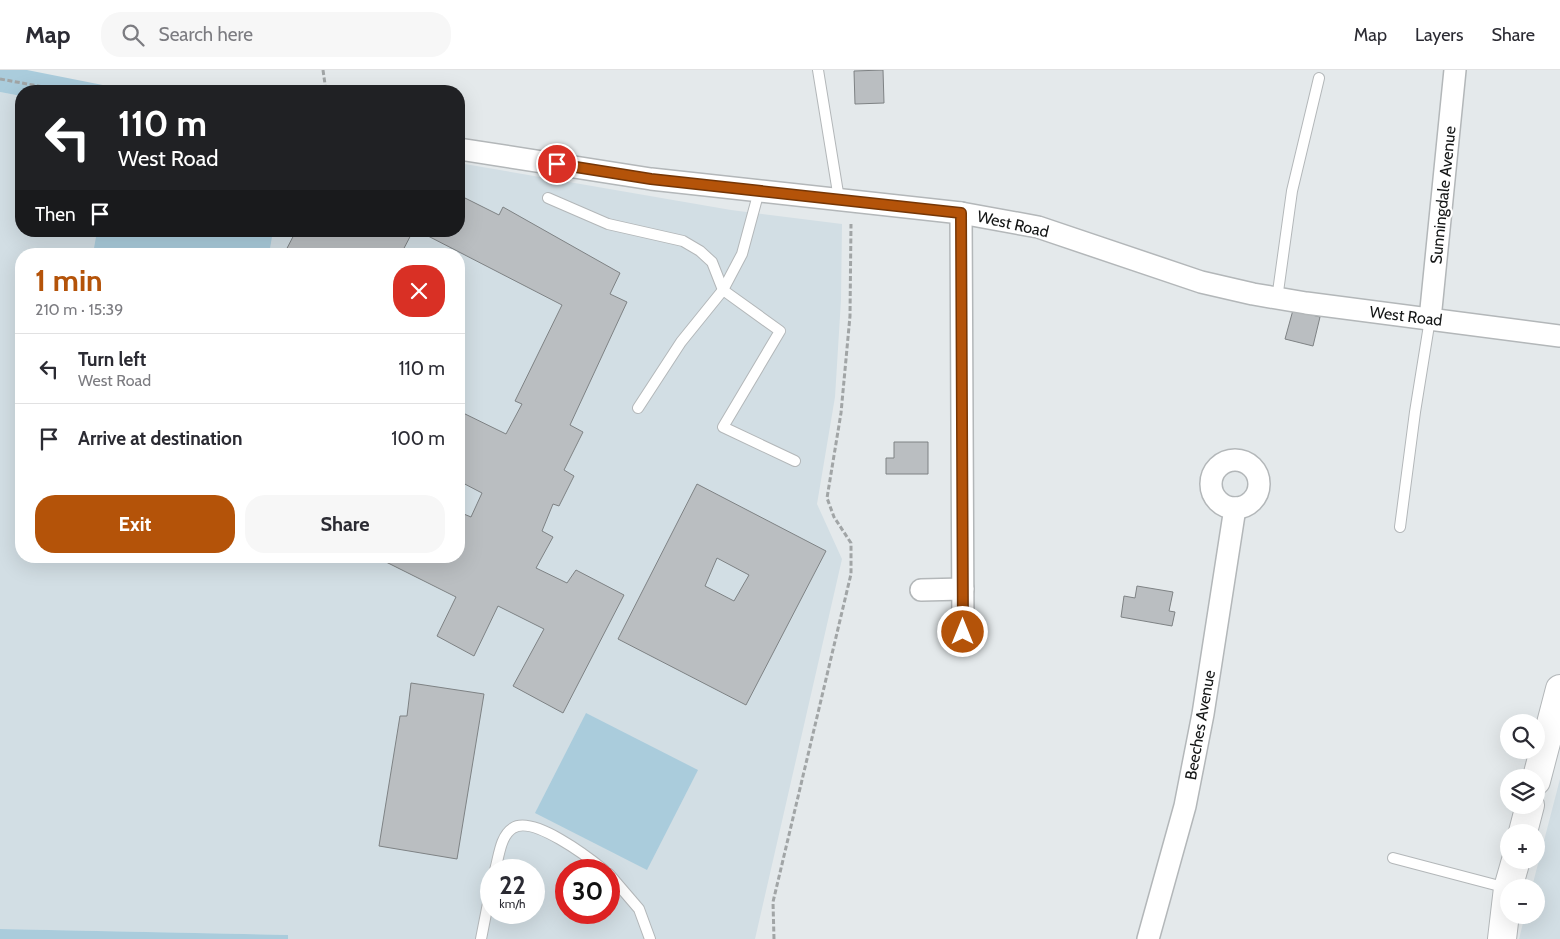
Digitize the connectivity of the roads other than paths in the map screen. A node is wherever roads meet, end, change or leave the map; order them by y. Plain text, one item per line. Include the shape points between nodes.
1 (818, 70) edge
2 (1455, 70) edge
3 (1319, 78) dead end
4 (465, 149) edge
5 (759, 190) junction
6 (548, 198) dead end
7 (845, 200) junction
8 (961, 213) junction
9 (723, 290) junction
10 (1277, 299) junction
11 (1430, 319) junction
12 (1560, 336) edge
13 (638, 408) dead end
14 (795, 461) dead end
15 (1235, 508) dead end
16 (1400, 527) dead end
17 (963, 589) junction
18 (921, 590) dead end
19 (963, 632) dead end
20 (1560, 689) edge
21 (1539, 769) edge
22 (1392, 858) dead end
23 (498, 859) edge
24 (590, 859) edge
25 (1500, 886) edge
26 (620, 887) edge
27 (484, 924) edge
28 (1504, 924) edge
29 (481, 939) edge
30 (650, 939) edge
31 (1148, 939) edge
32 (1502, 939) edge

1 - 7 lane
2 - 11 street, Sunningdale Avenue
3 - 10 lane via 1292,191
4 - 5 street, West Road via 651,179
5 - 7 street, West Road
5 - 9 lane via 742,254
6 - 9 lane via 608,224 683,241 700,250 712,262
7 - 8 street, West Road
8 - 10 street, West Road via 1038,227 1200,282
8 - 17 street
9 - 13 lane via 681,342
9 - 14 lane via 780,331 723,427
10 - 11 street, West Road
11 - 12 street, West Road
11 - 16 lane
15 - 31 street, Beeches Avenue via 1203,714 1184,806
17 - 18 street
17 - 19 street
20 - 21 street
22 - 25 lane
23 - 24 lane via 504,838 513,828 523,825 535,827
26 - 30 lane via 639,909
27 - 29 lane
28 - 32 street

